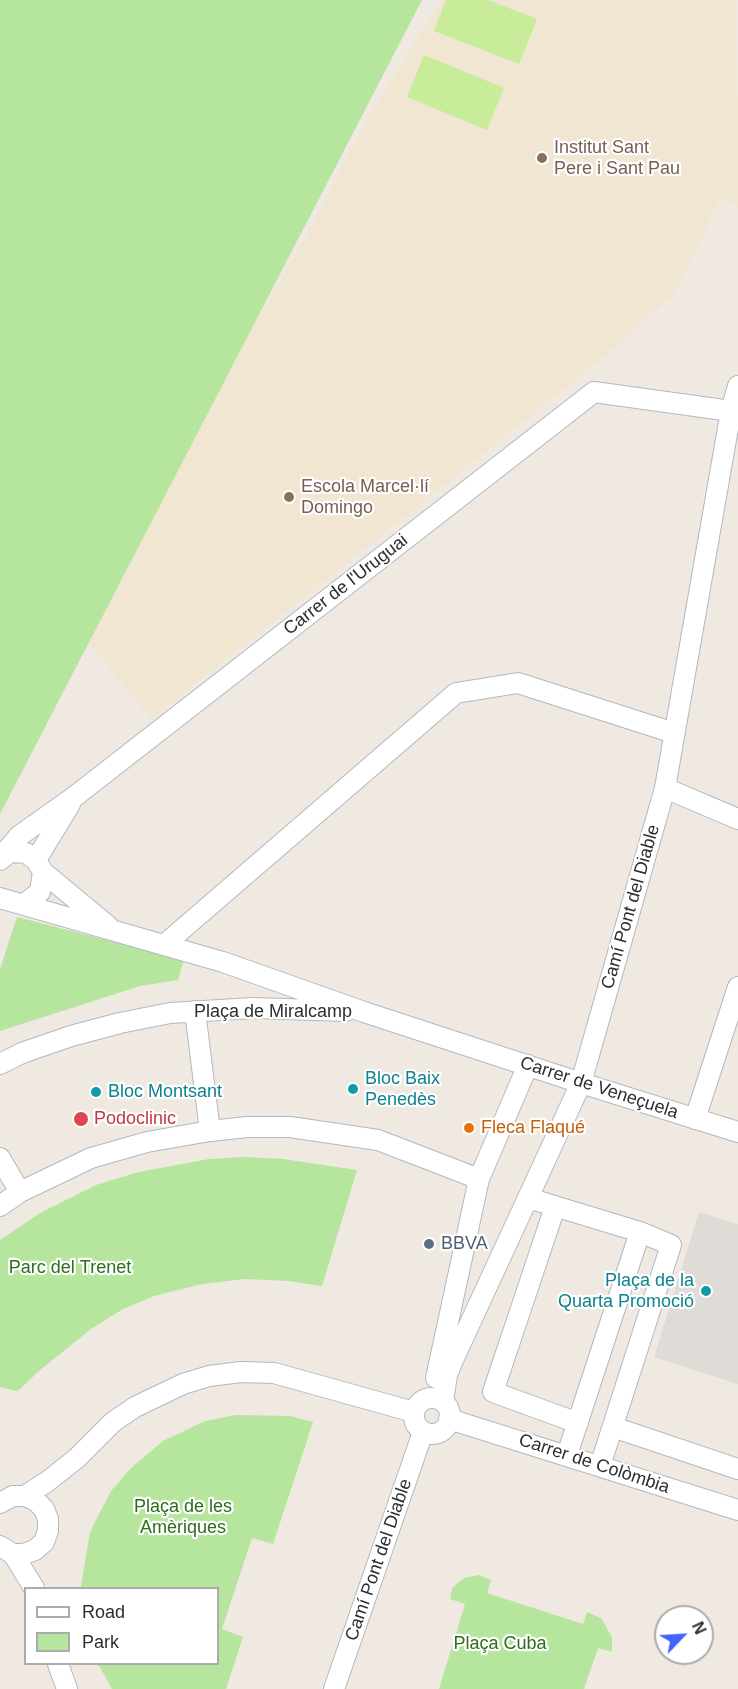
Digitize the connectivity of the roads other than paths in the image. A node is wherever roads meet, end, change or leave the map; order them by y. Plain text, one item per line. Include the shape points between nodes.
1 (736, 397) edge
2 (674, 733) junction
3 (665, 788) junction
4 (74, 797) junction
5 (738, 819) edge
6 (0, 859) edge
7 (40, 866) junction
8 (0, 899) edge
9 (24, 904) junction
10 (115, 931) junction
11 (164, 945) junction
12 (738, 987) edge
13 (195, 1011) junction
14 (364, 1012) junction
15 (0, 1064) edge
16 (528, 1065) junction
17 (581, 1083) junction
18 (695, 1119) junction
19 (210, 1131) junction
20 (738, 1132) edge
21 (0, 1158) edge
22 (479, 1179) junction
23 (20, 1192) junction
24 (528, 1198) junction
25 (0, 1206) edge
26 (555, 1207) junction
27 (640, 1232) junction
28 (441, 1406) junction
29 (414, 1412) junction
30 (578, 1422) junction
31 (613, 1426) junction
32 (423, 1432) junction
33 (567, 1455) junction
34 (600, 1466) junction
35 (738, 1469) edge
36 (25, 1496) junction
37 (1, 1501) edge
38 (738, 1510) edge
39 (6, 1550) edge
40 (33, 1587) edge
41 (58, 1665) edge
42 (68, 1689) edge
43 (334, 1689) edge

1 - 2 street, Camí Pont del Diable
1 - 4 street, Carrer de l'Uruguai via 594,392
2 - 3 street, Camí Pont del Diable
2 - 11 street via 518,683 456,693
3 - 5 street
3 - 17 street, Camí Pont del Diable
4 - 6 street via 19,836
4 - 7 street
6 - 7 street via 10,852 26,853
7 - 9 street via 40,892
7 - 10 street, Plaça de Miralcamp
8 - 9 street, Plaça de Miralcamp
9 - 10 street, Plaça de Miralcamp
10 - 11 street, Plaça de Miralcamp
11 - 14 street, Plaça de Miralcamp
12 - 18 street, Carrer de Veneçuela
13 - 14 street, Plaça de Miralcamp via 253,1008
13 - 15 street, Plaça de Miralcamp via 120,1023 71,1036
13 - 19 street
14 - 16 street, Carrer de Veneçuela
16 - 17 street, Carrer de Veneçuela
16 - 22 street
17 - 18 street, Carrer de Veneçuela
17 - 24 street, Camí Pont del Diable
18 - 20 street, Carrer de Veneçuela
19 - 22 street via 290,1127 378,1140
19 - 23 street via 147,1142 91,1158
21 - 23 street
22 - 28 street
23 - 25 street
24 - 26 street
24 - 28 street, Camí Pont del Diable via 453,1360
26 - 27 street
26 - 30 street via 493,1392
27 - 30 street
27 - 31 street via 671,1245
28 - 29 street via 420,1402
28 - 32 street via 444,1429 434,1434
28 - 33 street, Carrer de Colòmbia
29 - 32 street via 415,1423
29 - 36 street via 274,1372 209,1377 183,1384 135,1407
30 - 33 street
31 - 34 street
31 - 35 street
32 - 43 street, Camí Pont del Diable
33 - 34 street, Carrer de Colòmbia
34 - 38 street, Carrer de Colòmbia
36 - 37 street
36 - 39 street via 44,1509 48,1531 35,1550 24,1554
39 - 40 street
41 - 42 street

